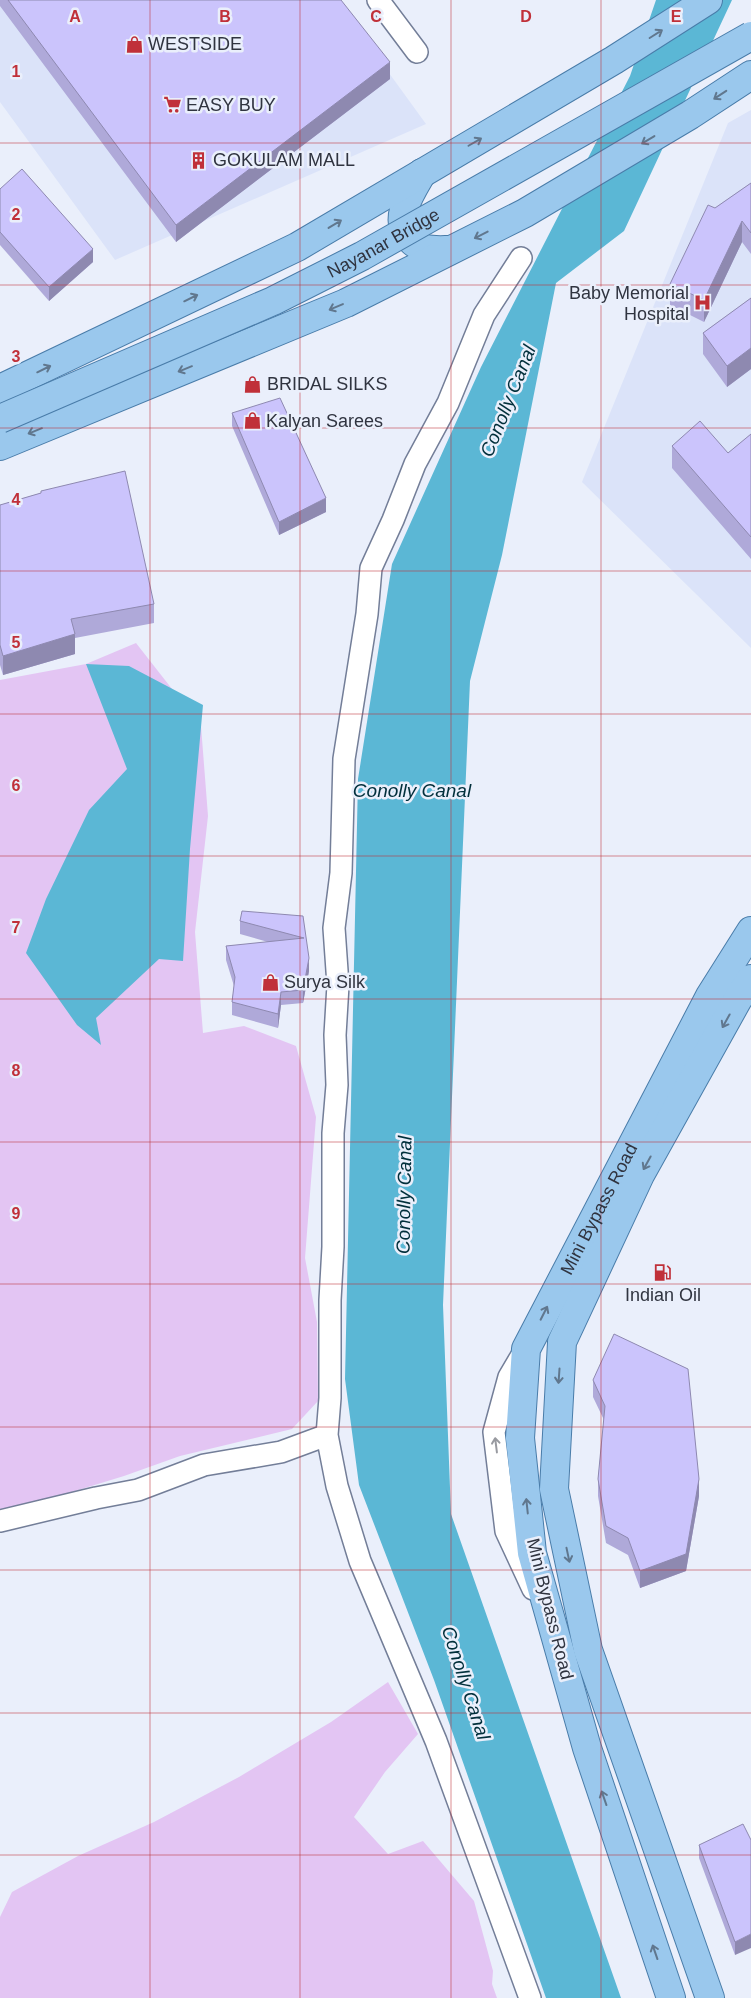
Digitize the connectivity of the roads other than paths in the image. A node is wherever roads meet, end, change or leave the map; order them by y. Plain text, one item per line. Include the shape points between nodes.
1 (378, 0) edge
2 (708, 0) edge
3 (751, 36) edge
4 (418, 52) dead end
5 (751, 74) edge
6 (422, 173) junction
7 (450, 250) junction
8 (521, 258) dead end
9 (2, 400) edge
10 (0, 446) edge
11 (751, 931) edge
12 (751, 979) edge
13 (595, 1243) junction
14 (327, 1435) junction
15 (0, 1521) edge
16 (530, 1998) edge
17 (671, 1998) edge
18 (710, 1998) edge

1 - 4 street
6 -> 2 main road via 614,60
3 - 9 main road, Nayanar Bridge, bridge via 362,256 273,301
5 -> 7 main road via 690,115 525,213
6 - 7 main road via 406,200 402,217 406,234 423,248
9 -> 6 main road via 297,247
7 -> 10 main road via 346,303
8 - 14 street via 484,315 448,402 415,464 371,568 344,759 341,873 334,928 338,985 337,1085 333,1133
11 - 13 main road, Mini Bypass Road via 710,996
12 -> 13 main road, Mini Bypass Road via 640,1175
17 -> 13 main road, Mini Bypass Road via 587,1748 532,1553 520,1438 526,1349
13 -> 18 main road, Mini Bypass Road via 562,1342 554,1488 588,1650
14 - 15 street via 281,1452 204,1465 138,1490
14 - 16 street via 337,1486 360,1561 436,1741

